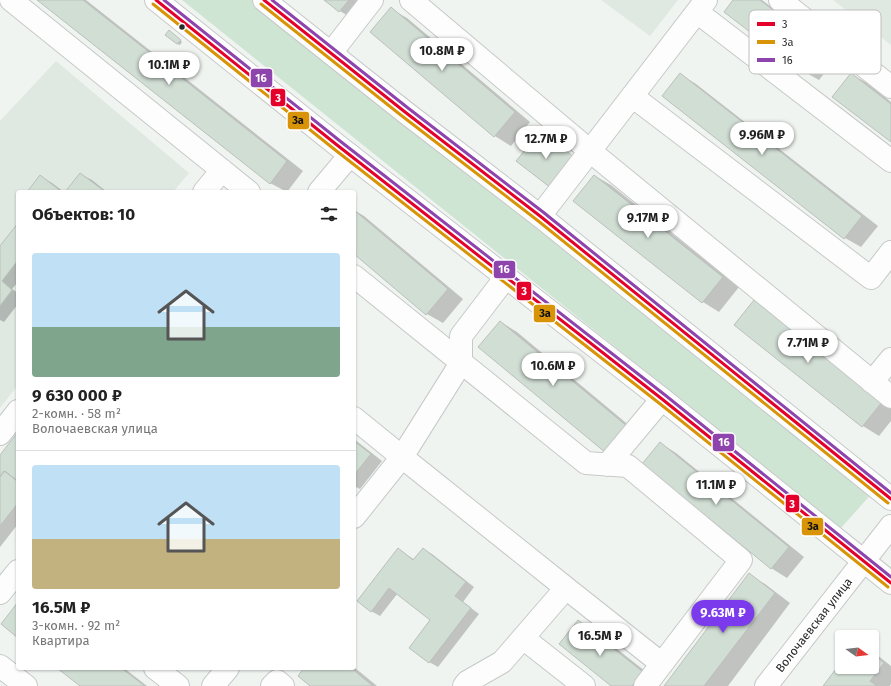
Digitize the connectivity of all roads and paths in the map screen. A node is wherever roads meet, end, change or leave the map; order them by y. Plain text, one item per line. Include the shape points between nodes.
1 (11, 0) edge
2 (156, 0) edge
3 (264, 0) edge
4 (372, 0) edge
5 (411, 0) edge
6 (780, 0) edge
7 (702, 6) edge
8 (793, 10) edge
9 (749, 45) edge
10 (331, 53) junction
11 (785, 74) edge
12 (874, 74) edge
13 (891, 87) edge
14 (632, 96) junction
15 (590, 151) junction
16 (350, 155) junction
17 (891, 161) edge
18 (222, 170) junction
19 (206, 190) edge
20 (247, 190) edge
21 (321, 190) edge
22 (540, 216) junction
23 (891, 252) edge
24 (506, 277) junction
25 (356, 278) edge
26 (891, 359) edge
27 (461, 363) junction
28 (872, 382) junction
29 (891, 397) edge
30 (662, 399) junction
31 (16, 414) edge
32 (356, 420) edge
33 (0, 434) edge
34 (402, 457) junction
35 (607, 465) junction
36 (891, 499) edge
37 (356, 514) edge
38 (891, 526) edge
39 (864, 561) junction
40 (16, 573) edge
41 (891, 583) edge
42 (566, 588) junction
43 (0, 593) edge
44 (523, 638) junction
45 (662, 664) junction
46 (0, 666) edge
47 (158, 670) edge
48 (226, 670) edge
49 (468, 685) edge
50 (26, 686) edge
51 (178, 686) edge
52 (213, 686) edge
53 (272, 686) edge
54 (283, 686) edge
55 (584, 686) edge
56 (646, 686) edge
57 (766, 686) edge

1 - 18 main road
2 - 16 main road
3 - 10 main road
4 - 10 main road
5 - 15 main road
6 - 8 main road
7 - 9 main road
7 - 14 main road
10 - 22 main road
11 - 17 main road
12 - 13 main road
14 - 15 main road
14 - 23 main road via 871,278
15 - 22 main road
15 - 28 main road
16 - 21 main road
16 - 24 main road
18 - 19 main road
18 - 20 main road
22 - 36 main road
24 - 27 main road via 461,336
24 - 30 main road
25 - 27 main road
26 - 28 main road
27 - 34 main road
27 - 35 main road via 586,464
28 - 29 main road
30 - 35 main road
30 - 39 main road
31 - 33 main road
32 - 34 main road
34 - 37 main road
34 - 42 main road
35 - 45 main road via 628,466 741,560
38 - 39 main road, Волочаевская улица
39 - 41 main road
39 - 57 main road, Волочаевская улица
40 - 43 main road
42 - 44 main road
42 - 45 main road
44 - 49 main road via 502,662
44 - 55 main road
45 - 56 main road
46 - 50 main road
47 - 51 main road
48 - 52 main road
53 - 54 main road via 277,681

